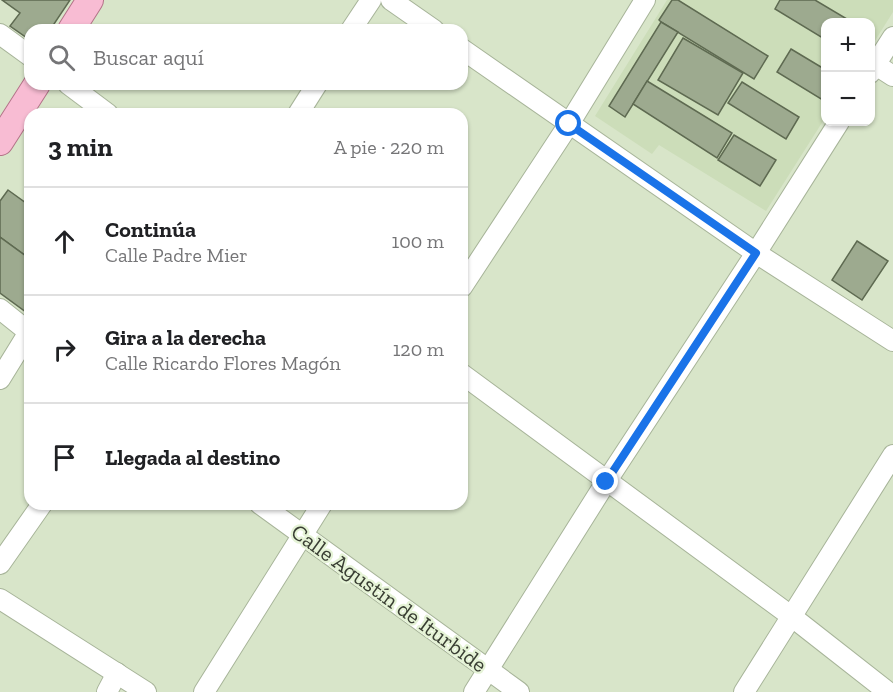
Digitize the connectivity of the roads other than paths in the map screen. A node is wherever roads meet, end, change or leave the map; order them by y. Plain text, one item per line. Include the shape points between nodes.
1 (90, 0) edge
2 (370, 0) edge
3 (391, 0) edge
4 (645, 0) edge
5 (75, 24) edge
6 (355, 24) edge
7 (425, 24) edge
8 (0, 34) edge
9 (893, 38) edge
10 (24, 52) edge
11 (468, 53) edge
12 (875, 66) edge
13 (875, 70) edge
14 (893, 76) edge
15 (33, 90) edge
16 (76, 90) edge
17 (313, 90) edge
18 (100, 108) edge
19 (301, 108) edge
20 (569, 124) junction
21 (836, 126) edge
22 (0, 142) edge
23 (756, 253) junction
24 (468, 278) edge
25 (0, 309) edge
26 (24, 328) edge
27 (24, 340) edge
28 (893, 341) edge
29 (468, 378) edge
30 (0, 379) edge
31 (893, 455) edge
32 (606, 482) junction
33 (38, 510) edge
34 (268, 510) edge
35 (318, 510) edge
36 (302, 535) junction
37 (0, 564) edge
38 (0, 598) edge
39 (791, 616) junction
40 (488, 670) junction
41 (117, 673) junction
42 (107, 692) edge
43 (146, 692) edge
44 (204, 692) edge
45 (474, 692) edge
46 (519, 692) edge
47 (744, 692) edge
48 (888, 692) edge

1 - 5 main road
2 - 6 street
3 - 7 street
4 - 20 street
8 - 10 street
9 - 12 street
11 - 20 street
13 - 14 street
15 - 22 main road
16 - 18 street
17 - 19 street
20 - 23 street
20 - 24 street
21 - 23 street
23 - 28 street
23 - 32 street
25 - 26 street
27 - 30 street
29 - 32 street
31 - 39 street
32 - 39 street
32 - 40 street
33 - 37 street
34 - 36 street, Calle Agustín de Iturbide
35 - 36 street
36 - 40 street, Calle Agustín de Iturbide
36 - 44 street
38 - 41 street
39 - 47 street
39 - 48 street
40 - 45 street
40 - 46 street, Calle Agustín de Iturbide
41 - 42 street
41 - 43 street

